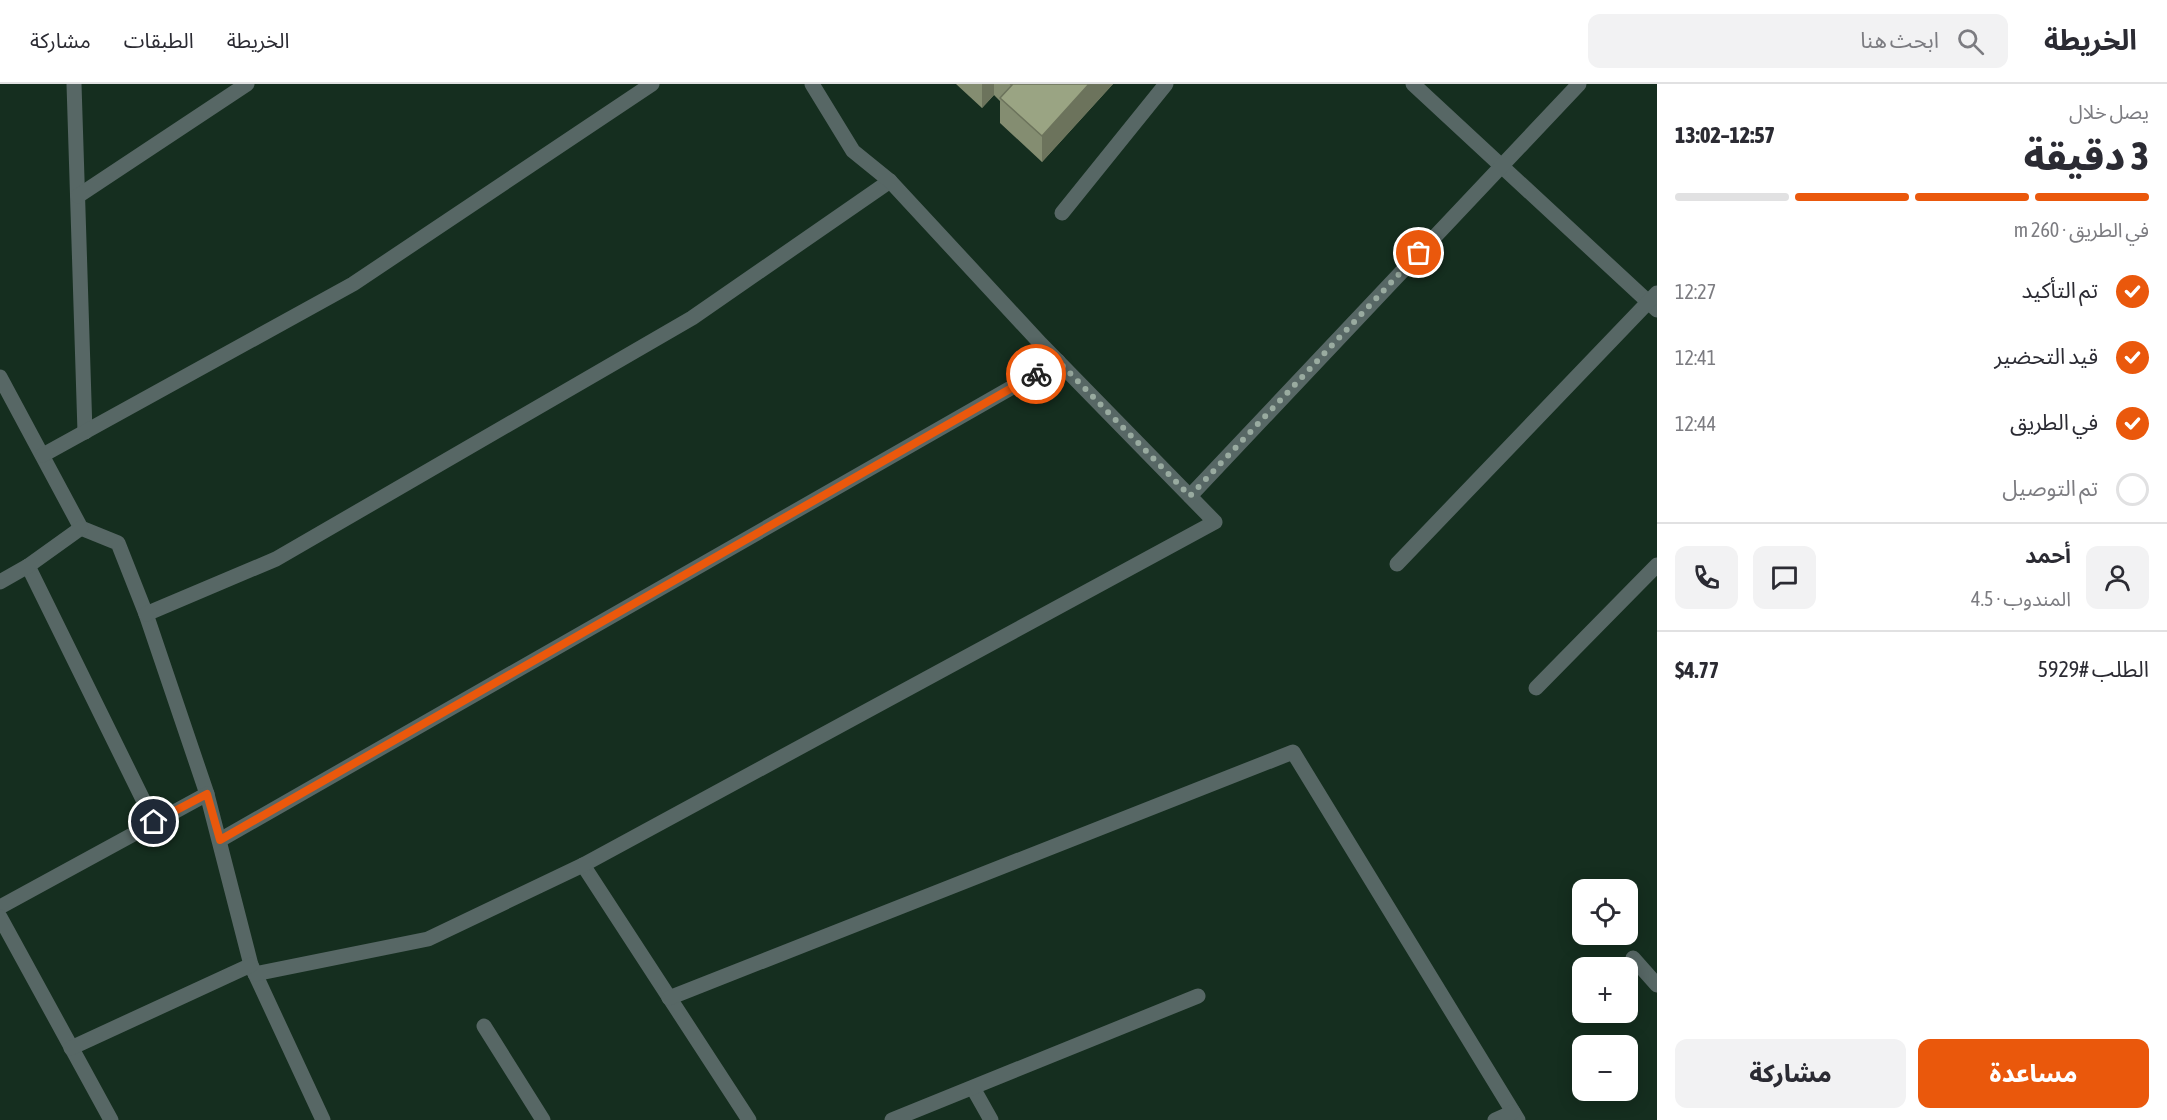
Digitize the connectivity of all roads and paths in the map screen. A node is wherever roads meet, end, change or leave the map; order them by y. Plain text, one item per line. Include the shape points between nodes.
1 (74, 84) edge
2 (247, 84) edge
3 (652, 84) edge
4 (812, 84) edge
5 (1166, 84) edge
6 (1413, 84) edge
7 (1579, 84) edge
8 (1501, 166) junction
9 (890, 181) junction
10 (78, 196) junction
11 (1062, 213) dead end
12 (1654, 302) edge
13 (1058, 361) junction
14 (0, 377) edge
15 (85, 432) junction
16 (43, 455) junction
17 (1190, 496) junction
18 (81, 528) junction
19 (1397, 564) dead end
20 (1657, 565) edge
21 (28, 566) junction
22 (0, 582) edge
23 (146, 614) junction
24 (1536, 688) dead end
25 (207, 794) junction
26 (154, 822) junction
27 (220, 840) junction
28 (583, 865) junction
29 (0, 908) edge
30 (0, 917) edge
31 (1638, 964) edge
32 (253, 969) junction
33 (1657, 985) edge
34 (1198, 996) dead end
35 (669, 998) junction
36 (483, 1026) dead end
37 (71, 1048) junction
38 (973, 1088) junction
39 (1516, 1116) edge
40 (111, 1120) edge
41 (324, 1120) edge
42 (543, 1120) edge
43 (749, 1120) edge
44 (892, 1120) edge
45 (991, 1120) edge
46 (1495, 1120) edge

1 - 10 street
2 - 10 street
3 - 15 street via 353,284
4 - 9 street via 853,151
5 - 11 street
6 - 8 street
7 - 8 street
8 - 12 street
8 - 17 street
9 - 13 street
9 - 23 street via 692,318 276,559
10 - 15 street
12 - 19 street
13 - 17 street
13 - 27 street
14 - 16 street
15 - 16 street
16 - 18 street
17 - 28 street via 1215,522
18 - 21 street
18 - 23 street via 118,543
20 - 24 street
21 - 22 street
21 - 26 street
23 - 25 street
25 - 26 street
25 - 27 street
26 - 29 street
27 - 32 street
28 - 32 street via 428,939
28 - 35 street
30 - 37 street
31 - 33 street
32 - 37 street
32 - 41 street
34 - 38 street
35 - 39 street via 1293,752
35 - 43 street
36 - 42 street
37 - 40 street
38 - 44 street
38 - 45 street
39 - 46 street

